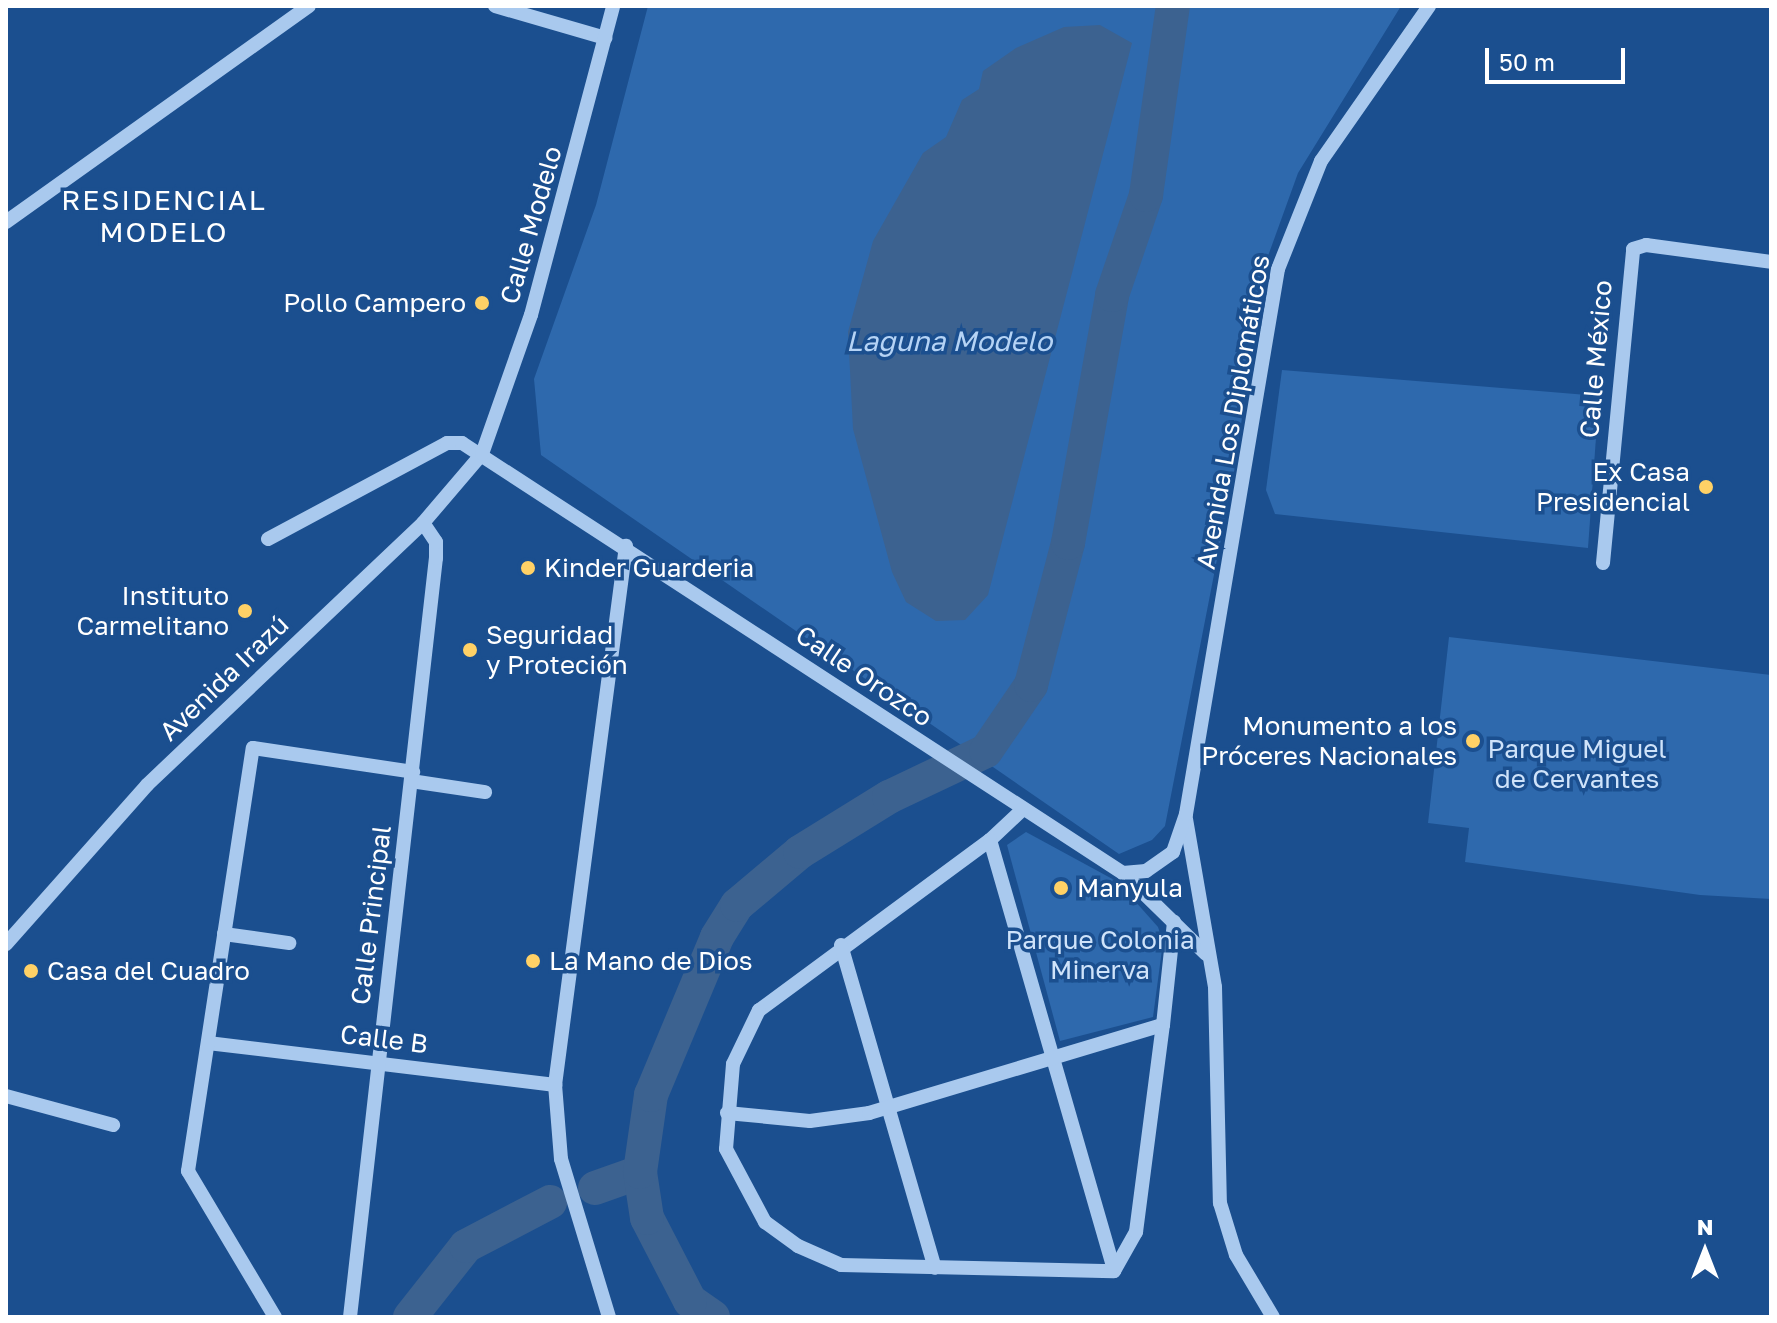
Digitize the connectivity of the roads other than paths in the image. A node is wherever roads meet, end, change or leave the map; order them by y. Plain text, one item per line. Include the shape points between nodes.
1 (309, 6) edge
2 (495, 6) edge
3 (613, 6) edge
4 (1429, 6) edge
5 (605, 38) junction
6 (6, 222) edge
7 (1771, 262) edge
8 (482, 454) junction
9 (423, 523) junction
10 (268, 539) dead end
11 (626, 546) junction
12 (1603, 563) dead end
13 (412, 777) junction
14 (485, 792) dead end
15 (1022, 810) junction
16 (1186, 814) junction
17 (990, 840) junction
18 (1123, 873) junction
19 (1174, 922) junction
20 (224, 934) junction
21 (289, 943) dead end
22 (6, 944) edge
23 (841, 945) junction
24 (1206, 954) junction
25 (1163, 1025) junction
26 (208, 1043) junction
27 (1052, 1056) junction
28 (377, 1062) junction
29 (555, 1085) junction
30 (6, 1096) edge
31 (890, 1106) junction
32 (727, 1113) junction
33 (113, 1125) dead end
34 (935, 1268) junction
35 (1114, 1271) junction
36 (275, 1317) edge
37 (350, 1317) edge
38 (609, 1317) edge
39 (1273, 1317) edge

1 - 6 street
2 - 5 street
3 - 5 street, Calle Modelo
4 - 16 street, Avenida Los Diplomáticos via 1321,161 1278,269
5 - 8 street, Calle Modelo via 531,315
7 - 12 street, Calle México via 1646,245 1629,255
8 - 9 street, Avenida Irazú
8 - 10 street, Calle Orozco via 462,443 447,443
8 - 11 street, Calle Orozco
9 - 13 street, Calle Principal via 436,542 436,558
9 - 22 street, Avenida Irazú via 147,785
11 - 15 street, Calle Orozco
11 - 29 street
13 - 14 street
13 - 20 street via 253,748
13 - 28 street, Calle Principal
15 - 17 street
15 - 18 street, Calle Orozco
16 - 18 street, Avenida Los Diplomáticos via 1173,852 1146,871
16 - 24 street, Avenida Los Diplomáticos
17 - 23 street
17 - 27 street
18 - 19 street, Calle Orozco
19 - 24 street, Calle Orozco
19 - 25 street
20 - 21 street
20 - 26 street
23 - 31 street
23 - 32 street via 759,1010 733,1064
24 - 39 street, Avenida Los Diplomáticos via 1217,1016 1220,1203 1236,1255
25 - 27 street
25 - 35 street via 1136,1232
26 - 28 street, Calle B
26 - 36 street via 188,1171
27 - 31 street
27 - 35 street
28 - 29 street, Calle B
28 - 37 street, Calle Principal
29 - 38 street via 561,1159
30 - 33 street
31 - 32 street via 810,1121
31 - 34 street
32 - 34 street via 726,1149 765,1222 798,1246 841,1265
34 - 35 street

